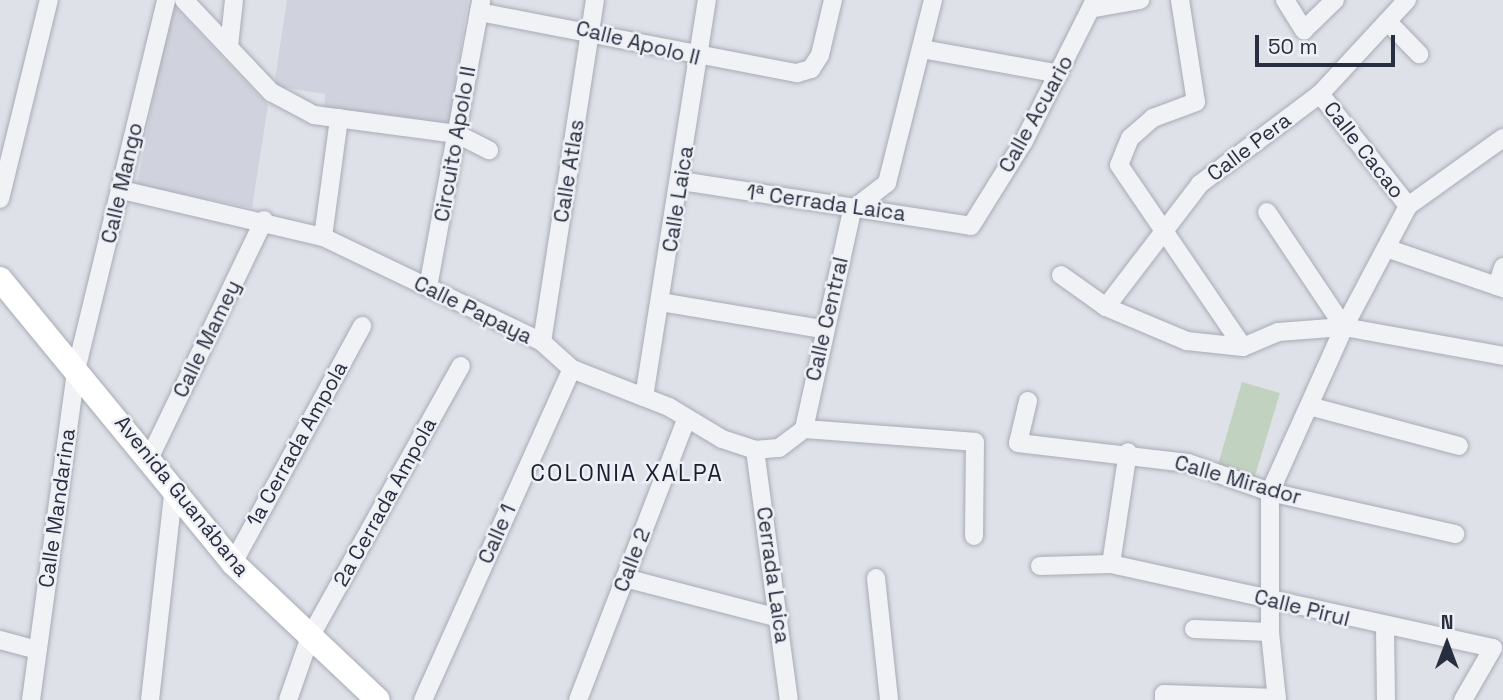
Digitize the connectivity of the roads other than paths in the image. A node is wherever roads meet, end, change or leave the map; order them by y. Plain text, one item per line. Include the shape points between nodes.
1 (49, 0) edge
2 (166, 0) edge
3 (184, 0) edge
4 (234, 0) edge
5 (596, 0) edge
6 (707, 0) edge
7 (833, 0) edge
8 (933, 0) edge
9 (1140, 0) edge
10 (1180, 0) edge
11 (1285, 0) edge
12 (1335, 0) edge
13 (1407, 0) edge
14 (1095, 4) edge
15 (480, 6) edge
16 (1388, 22) junction
17 (591, 29) junction
18 (229, 46) junction
19 (922, 49) junction
20 (1419, 54) dead end
21 (697, 58) junction
22 (1059, 74) junction
23 (1320, 94) junction
24 (339, 118) junction
25 (457, 134) junction
26 (1503, 138) edge
27 (489, 150) dead end
28 (681, 181) junction
29 (122, 190) junction
30 (0, 199) edge
31 (1408, 206) junction
32 (852, 210) junction
33 (1267, 212) dead end
34 (264, 220) junction
35 (971, 226) joint
36 (1164, 229) junction
37 (323, 237) junction
38 (1385, 248) junction
39 (1503, 267) edge
40 (1061, 275) dead end
41 (0, 279) edge
42 (428, 287) junction
43 (1500, 287) edge
44 (662, 302) junction
45 (1106, 307) junction
46 (362, 326) dead end
47 (1344, 327) junction
48 (823, 329) junction
49 (542, 342) junction
50 (1243, 347) junction
51 (1503, 356) edge
52 (77, 366) junction
53 (461, 366) dead end
54 (572, 369) junction
55 (644, 397) junction
56 (1028, 401) dead end
57 (1309, 406) junction
58 (686, 420) junction
59 (804, 429) junction
60 (1459, 446) dead end
61 (755, 450) junction
62 (1128, 452) junction
63 (150, 457) junction
64 (174, 487) junction
65 (1270, 492) junction
66 (1455, 534) dead end
67 (974, 536) dead end
68 (233, 563) junction
69 (1111, 564) junction
70 (1040, 566) dead end
71 (625, 578) junction
72 (876, 578) dead end
73 (1269, 599) junction
74 (779, 618) junction
75 (1194, 629) dead end
76 (1385, 629) junction
77 (1270, 632) junction
78 (310, 637) junction
79 (0, 640) edge
80 (37, 650) junction
81 (1164, 697) edge
82 (1277, 699) edge
83 (32, 700) edge
84 (150, 700) edge
85 (288, 700) edge
86 (379, 700) edge
87 (422, 700) edge
88 (578, 700) edge
89 (789, 700) edge
90 (889, 700) edge
91 (1386, 700) edge
92 (1463, 700) edge

1 - 30 street
2 - 29 street, Calle Mango
3 - 18 street
4 - 18 street
5 - 17 street, Calle Atlas
6 - 21 street, Calle Laica
7 - 21 street, Calle Apolo II via 820,55 811,69 797,73
8 - 19 street
9 - 14 street
10 - 36 street via 1196,102 1153,118 1130,138 1119,165
11 - 12 street via 1304,30
13 - 16 street, Calle Pera
14 - 22 street, Calle Acuario
15 - 17 street, Calle Apolo II
15 - 25 street, Circuito Apolo II
16 - 20 street
16 - 23 street, Calle Pera
17 - 21 street, Calle Apolo II
17 - 49 street, Calle Atlas
18 - 24 street via 271,92 314,115
19 - 22 street
19 - 32 street via 887,183
21 - 28 street, Calle Laica
22 - 35 street, Calle Acuario
23 - 31 street, Calle Cacao
23 - 36 street, Calle Pera via 1200,184
24 - 25 street
24 - 37 street
25 - 27 street
25 - 42 street, Circuito Apolo II
26 - 31 street
28 - 32 street, 1ª Cerrada Laica
28 - 44 street, Calle Laica
29 - 34 street, Calle Papaya
29 - 52 street, Calle Mango
31 - 38 street
32 - 35 street, 1ª Cerrada Laica
32 - 48 street, Calle Central
33 - 47 street
34 - 37 street, Calle Papaya
34 - 63 street, Calle Mamey
36 - 45 street, Calle Pera
36 - 50 street
37 - 42 street, Calle Papaya
38 - 43 street
38 - 47 street
39 - 43 street
40 - 45 street
41 - 52 street, Avenida Guanábana
42 - 49 street, Calle Papaya
44 - 48 street
44 - 55 street, Calle Laica
45 - 50 street via 1187,341
46 - 68 street, 1a Cerrada Ampola
47 - 50 street via 1278,332
47 - 51 street
47 - 57 street
48 - 59 street, Calle Central
49 - 54 street, Calle Papaya
52 - 63 street, Avenida Guanábana
52 - 80 street, Calle Mandarina
53 - 78 street, 2a Cerrada Ampola
54 - 55 street, Calle Papaya
54 - 87 street, Calle 1
55 - 58 street, Calle Papaya
56 - 62 street, Calle Mirador via 1018,443
57 - 60 street
57 - 65 street
58 - 61 street, Calle Papaya
58 - 71 street, Calle 2
59 - 61 street via 779,448
59 - 67 street via 975,442
61 - 74 street, Cerrada Laica
62 - 65 street, Calle Mirador via 1188,463
62 - 69 street
63 - 64 street, Avenida Guanábana
64 - 68 street, Avenida Guanábana
64 - 84 street
65 - 66 street, Calle Mirador
65 - 73 street
68 - 78 street, Avenida Guanábana
69 - 70 street, Calle Pirul
69 - 73 street, Calle Pirul
71 - 74 street
71 - 88 street, Calle 2
72 - 90 street
73 - 76 street, Calle Pirul
73 - 77 street
74 - 89 street, Cerrada Laica
75 - 77 street
76 - 91 street
76 - 92 street, Calle Pirul via 1493,648
77 - 82 street
78 - 85 street, 2a Cerrada Ampola
78 - 86 street, Avenida Guanábana
79 - 80 street
80 - 83 street, Calle Mandarina
81 - 82 street

